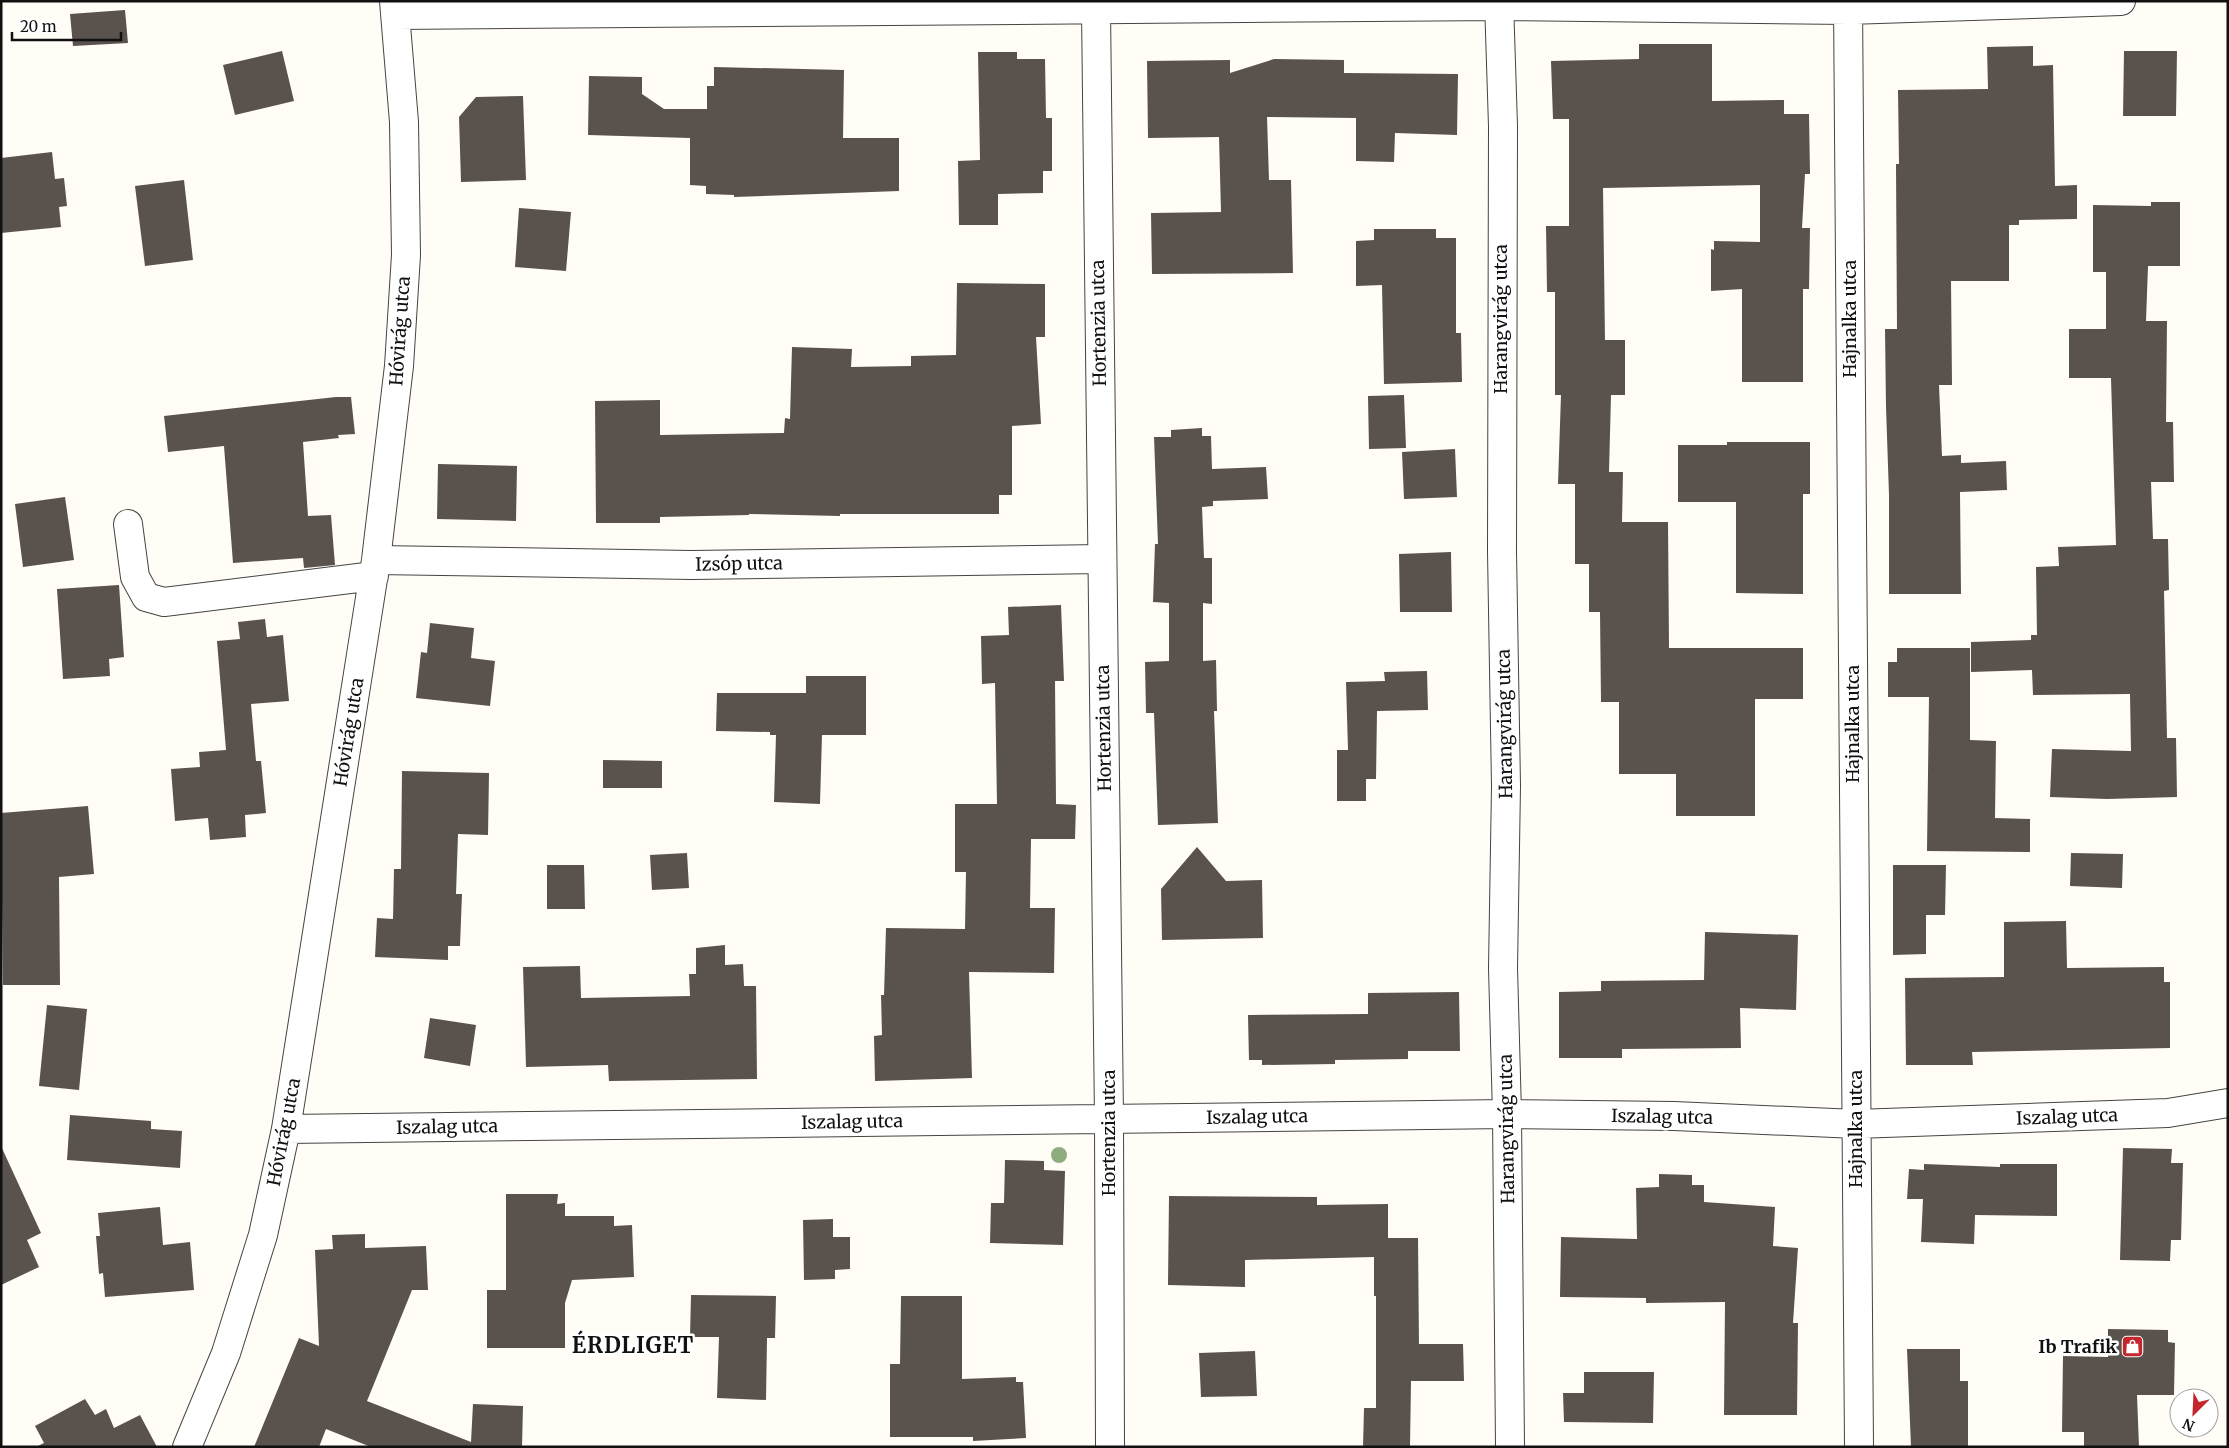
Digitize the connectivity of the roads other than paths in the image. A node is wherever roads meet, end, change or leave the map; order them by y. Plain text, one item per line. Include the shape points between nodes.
1 (2121, 1) edge
2 (1499, 4) edge
3 (1848, 6) edge
4 (395, 8) edge
5 (1096, 9) junction
6 (128, 524) dead end
7 (1102, 559) junction
8 (375, 568) junction
9 (2228, 1103) edge
10 (1507, 1114) junction
11 (1109, 1119) junction
12 (1856, 1124) junction
13 (286, 1129) junction
14 (187, 1447) edge
15 (1110, 1447) edge
16 (1510, 1447) edge
17 (1859, 1447) edge

1 - 3 street
2 - 3 street
2 - 5 street
2 - 10 street, Harangvirág utca via 1506,786 1503,968
3 - 12 street, Hajnalka utca
4 - 5 street
4 - 8 street, Hóvirág utca via 404,122 406,255 399,366
5 - 7 street, Hortenzia utca
6 - 8 street, Izsóp utca via 135,577 146,596 164,602
7 - 8 street, Izsóp utca
7 - 11 street, Hortenzia utca
8 - 13 street, Hóvirág utca
9 - 12 street, Iszalag utca via 2168,1113
10 - 11 street, Iszalag utca
10 - 12 street, Iszalag utca via 1674,1116
10 - 16 street, Harangvirág utca
11 - 13 street, Iszalag utca
11 - 15 street, Hortenzia utca
12 - 17 street, Hajnalka utca
13 - 14 street, Hóvirág utca via 263,1235 226,1352

